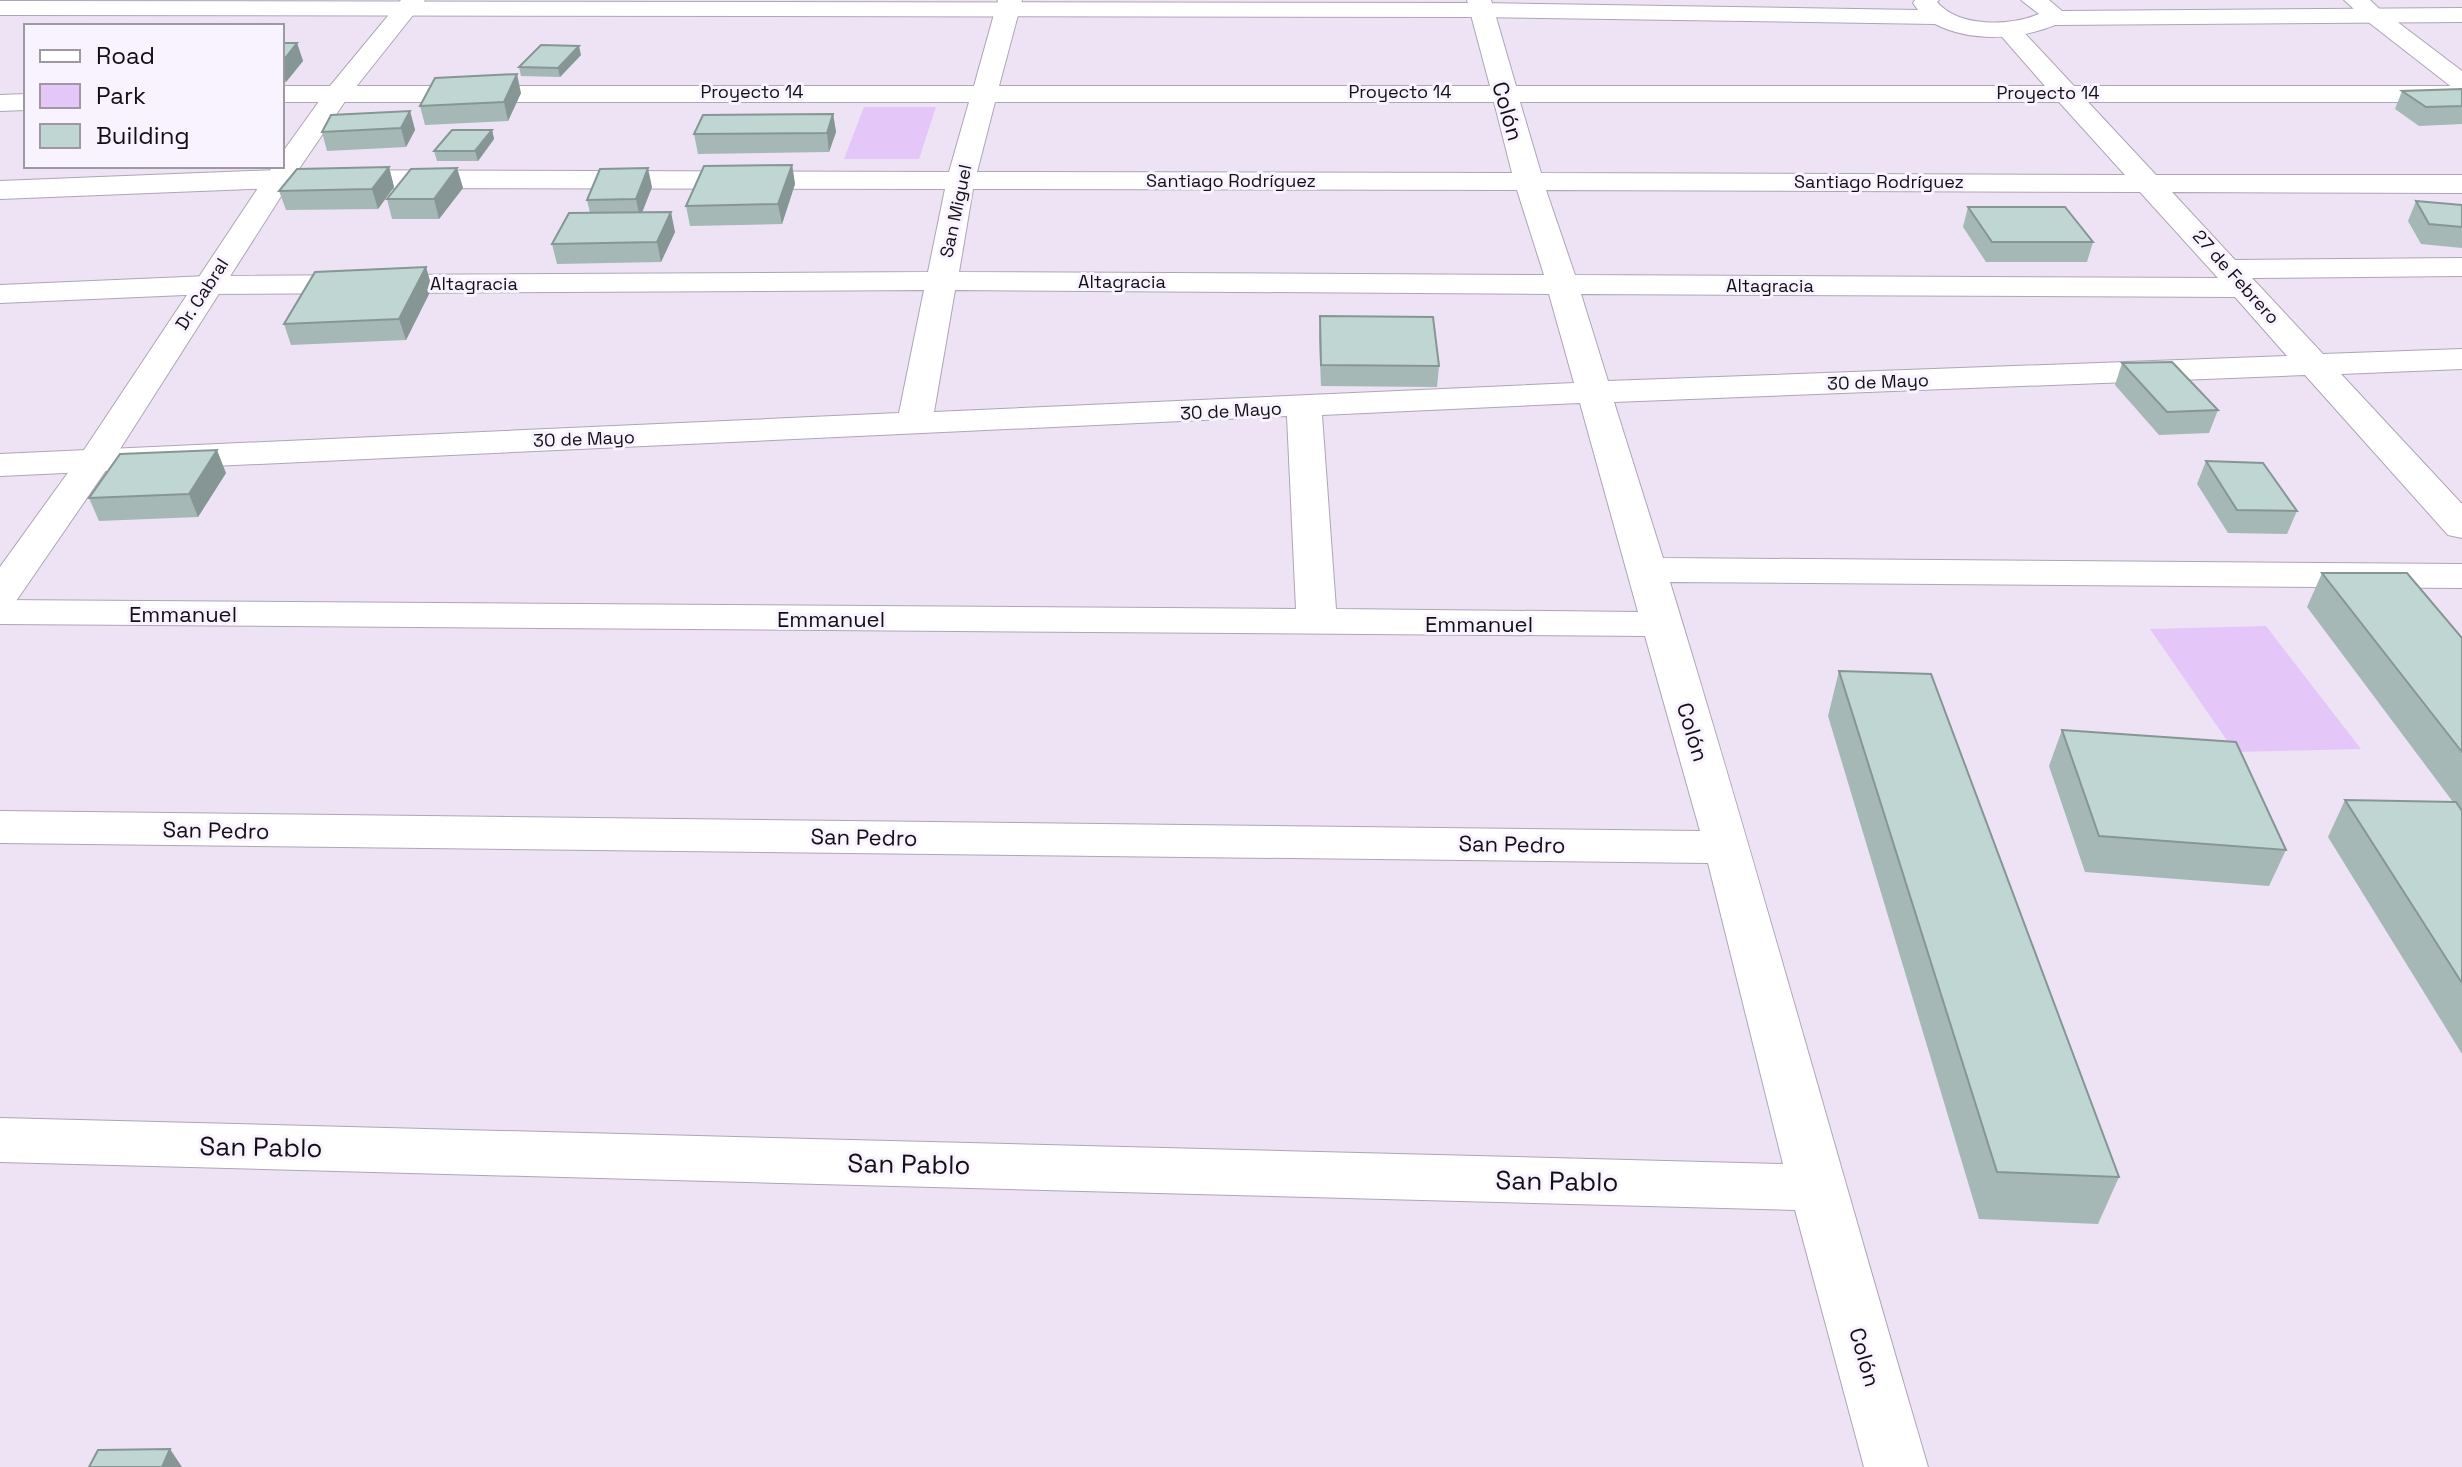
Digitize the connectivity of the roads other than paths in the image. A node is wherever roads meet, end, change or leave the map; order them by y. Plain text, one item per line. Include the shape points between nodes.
1 (1678, 0) edge
2 (2033, 0) edge
3 (410, 5) edge
4 (1008, 5) edge
5 (1479, 5) edge
6 (1930, 7) edge
7 (0, 8) edge
8 (2365, 8) edge
9 (2462, 15) edge
10 (2051, 18) junction
11 (2008, 30) junction
12 (2462, 83) edge
13 (339, 92) junction
14 (984, 92) junction
15 (1503, 92) junction
16 (284, 94) edge
17 (2069, 94) junction
18 (2462, 94) edge
19 (24, 102) edge
20 (0, 103) edge
21 (278, 179) junction
22 (961, 179) junction
23 (2149, 181) junction
24 (1529, 182) junction
25 (2462, 184) edge
26 (0, 190) edge
27 (2462, 267) edge
28 (2236, 279) junction
29 (941, 281) junction
30 (208, 285) junction
31 (1563, 286) junction
32 (0, 294) edge
33 (2462, 359) edge
34 (2318, 365) junction
35 (1594, 392) junction
36 (1304, 407) junction
37 (914, 425) junction
38 (95, 460) junction
39 (0, 465) edge
40 (2448, 497) edge
41 (2462, 527) edge
42 (1645, 570) junction
43 (2462, 576) edge
44 (0, 595) edge
45 (0, 612) edge
46 (1317, 623) junction
47 (1661, 624) junction
48 (0, 827) edge
49 (1728, 847) junction
50 (0, 1140) edge
51 (1817, 1188) junction
52 (1896, 1467) edge

1 - 6 street
2 - 10 street via 2051,12
3 - 4 street
3 - 7 street
3 - 13 street, Dr. Cabral
4 - 5 street
4 - 14 street, San Miguel
5 - 6 street
5 - 15 street, Colón
6 - 11 street via 1982,28
8 - 9 street
8 - 10 street
8 - 12 street
10 - 11 street via 2037,27
11 - 17 street, 27 de Febrero
13 - 14 street, Proyecto 14
13 - 16 street, Proyecto 14
13 - 21 street, Dr. Cabral
14 - 15 street, Proyecto 14
14 - 22 street, San Miguel
15 - 17 street, Proyecto 14
15 - 24 street, Colón
17 - 18 street, Proyecto 14
17 - 23 street, 27 de Febrero
19 - 20 street
21 - 22 street, Santiago Rodríguez
21 - 26 street, Santiago Rodríguez
21 - 30 street, Dr. Cabral
22 - 24 street, Santiago Rodríguez
22 - 29 street, San Miguel
23 - 24 street, Santiago Rodríguez
23 - 25 street, Santiago Rodríguez
23 - 28 street, 27 de Febrero
24 - 31 street, Colón
27 - 28 street, Altagracia
28 - 31 street, Altagracia
28 - 34 street, 27 de Febrero
29 - 30 street, Altagracia
29 - 31 street, Altagracia
29 - 37 street, San Miguel
30 - 32 street, Altagracia
30 - 38 street, Dr. Cabral
31 - 35 street, Colón
33 - 34 street, 30 de Mayo
34 - 35 street, 30 de Mayo
34 - 40 street, 27 de Febrero
35 - 36 street, 30 de Mayo
35 - 42 street, Colón
36 - 37 street, 30 de Mayo
36 - 46 street
37 - 38 street, 30 de Mayo
38 - 39 street, 30 de Mayo
38 - 44 street, Dr. Cabral
40 - 41 street, 27 de Febrero
42 - 43 street
42 - 47 street, Colón
45 - 46 street, Emmanuel
46 - 47 street, Emmanuel
47 - 49 street, Colón
48 - 49 street, San Pedro
49 - 51 street, Colón
50 - 51 street, San Pablo
51 - 52 street, Colón

